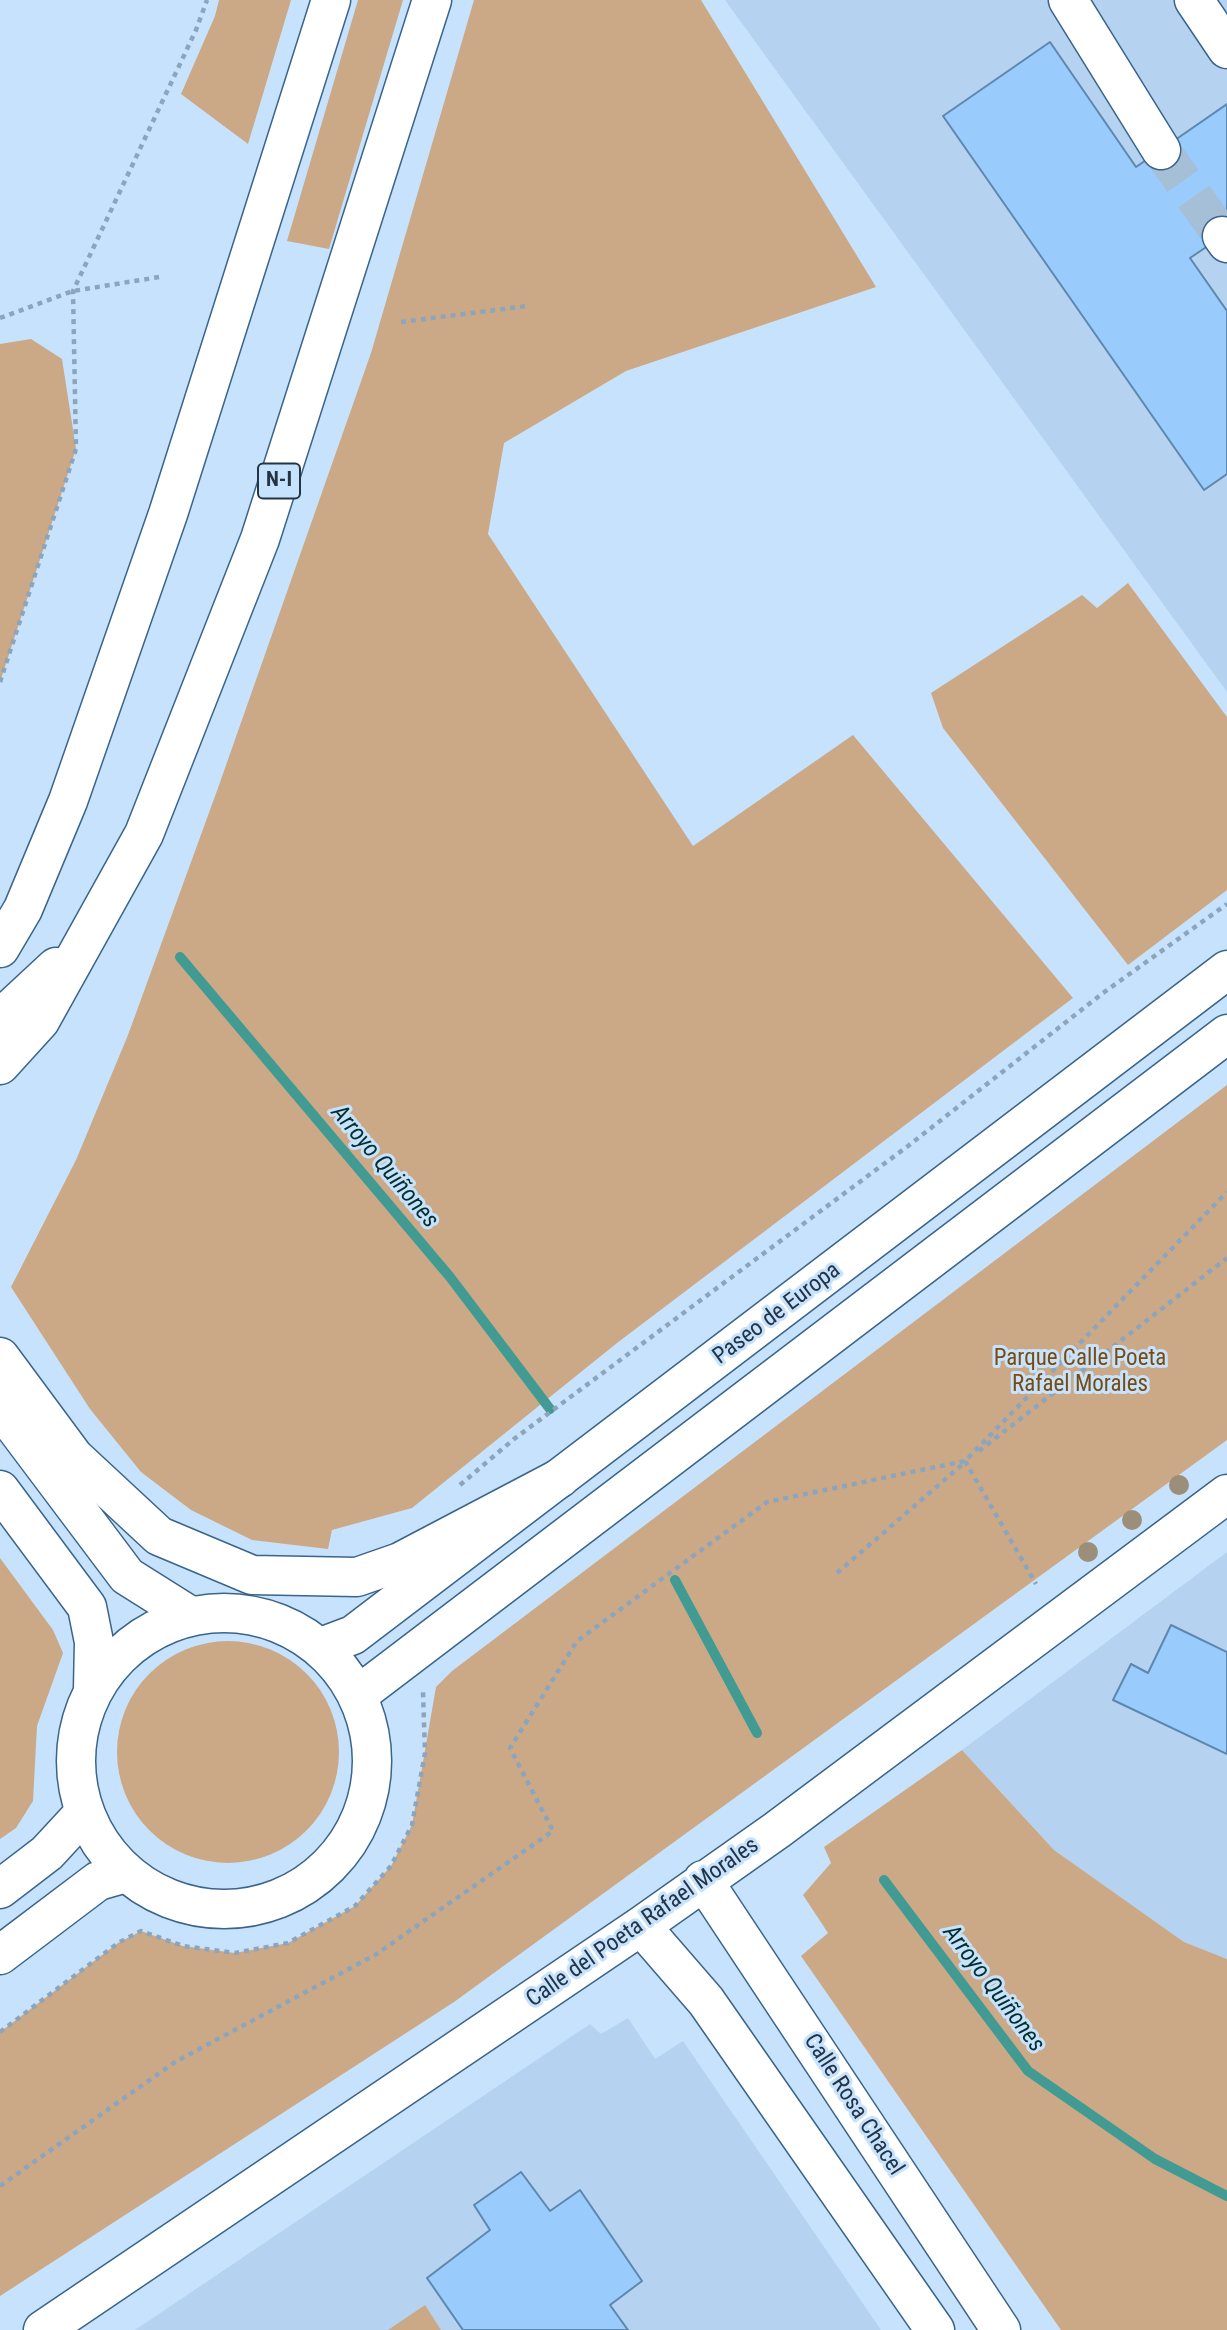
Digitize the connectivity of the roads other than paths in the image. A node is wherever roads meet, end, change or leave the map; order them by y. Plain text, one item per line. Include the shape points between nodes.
1 (331, 0) edge
2 (432, 0) edge
3 (1068, 0) edge
4 (1194, 0) edge
5 (1227, 49) edge
6 (1161, 150) tunnel mouth
7 (80, 943) junction
8 (0, 948) edge
9 (1227, 970) edge
10 (0, 1018) edge
11 (1227, 1034) edge
12 (0, 1065) edge
13 (0, 1357) edge
14 (0, 1407) edge
15 (560, 1478) junction
16 (0, 1490) edge
17 (1227, 1494) edge
18 (189, 1615) junction
19 (321, 1647) junction
20 (93, 1689) junction
21 (358, 1695) junction
22 (84, 1813) junction
23 (126, 1873) junction
24 (703, 1880) junction
25 (0, 1889) edge
26 (641, 1926) junction
27 (0, 1955) edge
28 (43, 2330) edge
29 (935, 2330) edge
30 (1002, 2330) edge

1 - 8 main road via 168,514 73,788 23,909
2 - 7 main road, N-I via 260,539 144,834
3 - 6 main road
4 - 5 main road
7 - 10 main road, N-I
7 - 12 main road via 40,1021
9 - 15 main road, Paseo de Europa
11 - 21 main road
13 - 15 main road via 74,1457 159,1536 252,1575 356,1577 400,1562
14 - 18 main road via 127,1576
15 - 19 main road, Paseo de Europa via 353,1635
16 - 20 main road via 87,1607 94,1642
17 - 24 main road, Calle del Poeta Rafael Morales
18 - 19 main road via 259,1616
18 - 20 main road via 133,1642
19 - 21 main road
20 - 22 main road via 77,1729 75,1771
21 - 23 main road via 372,1738 372,1783 359,1827 333,1863 297,1891 254,1907 209,1909 165,1898
22 - 23 main road via 101,1846
22 - 25 main road via 47,1853
23 - 27 main road via 99,1881
24 - 26 main road, Calle del Poeta Rafael Morales
24 - 30 main road, Calle Rosa Chacel
26 - 28 main road, Calle del Poeta Rafael Morales
26 - 29 main road via 706,2001

